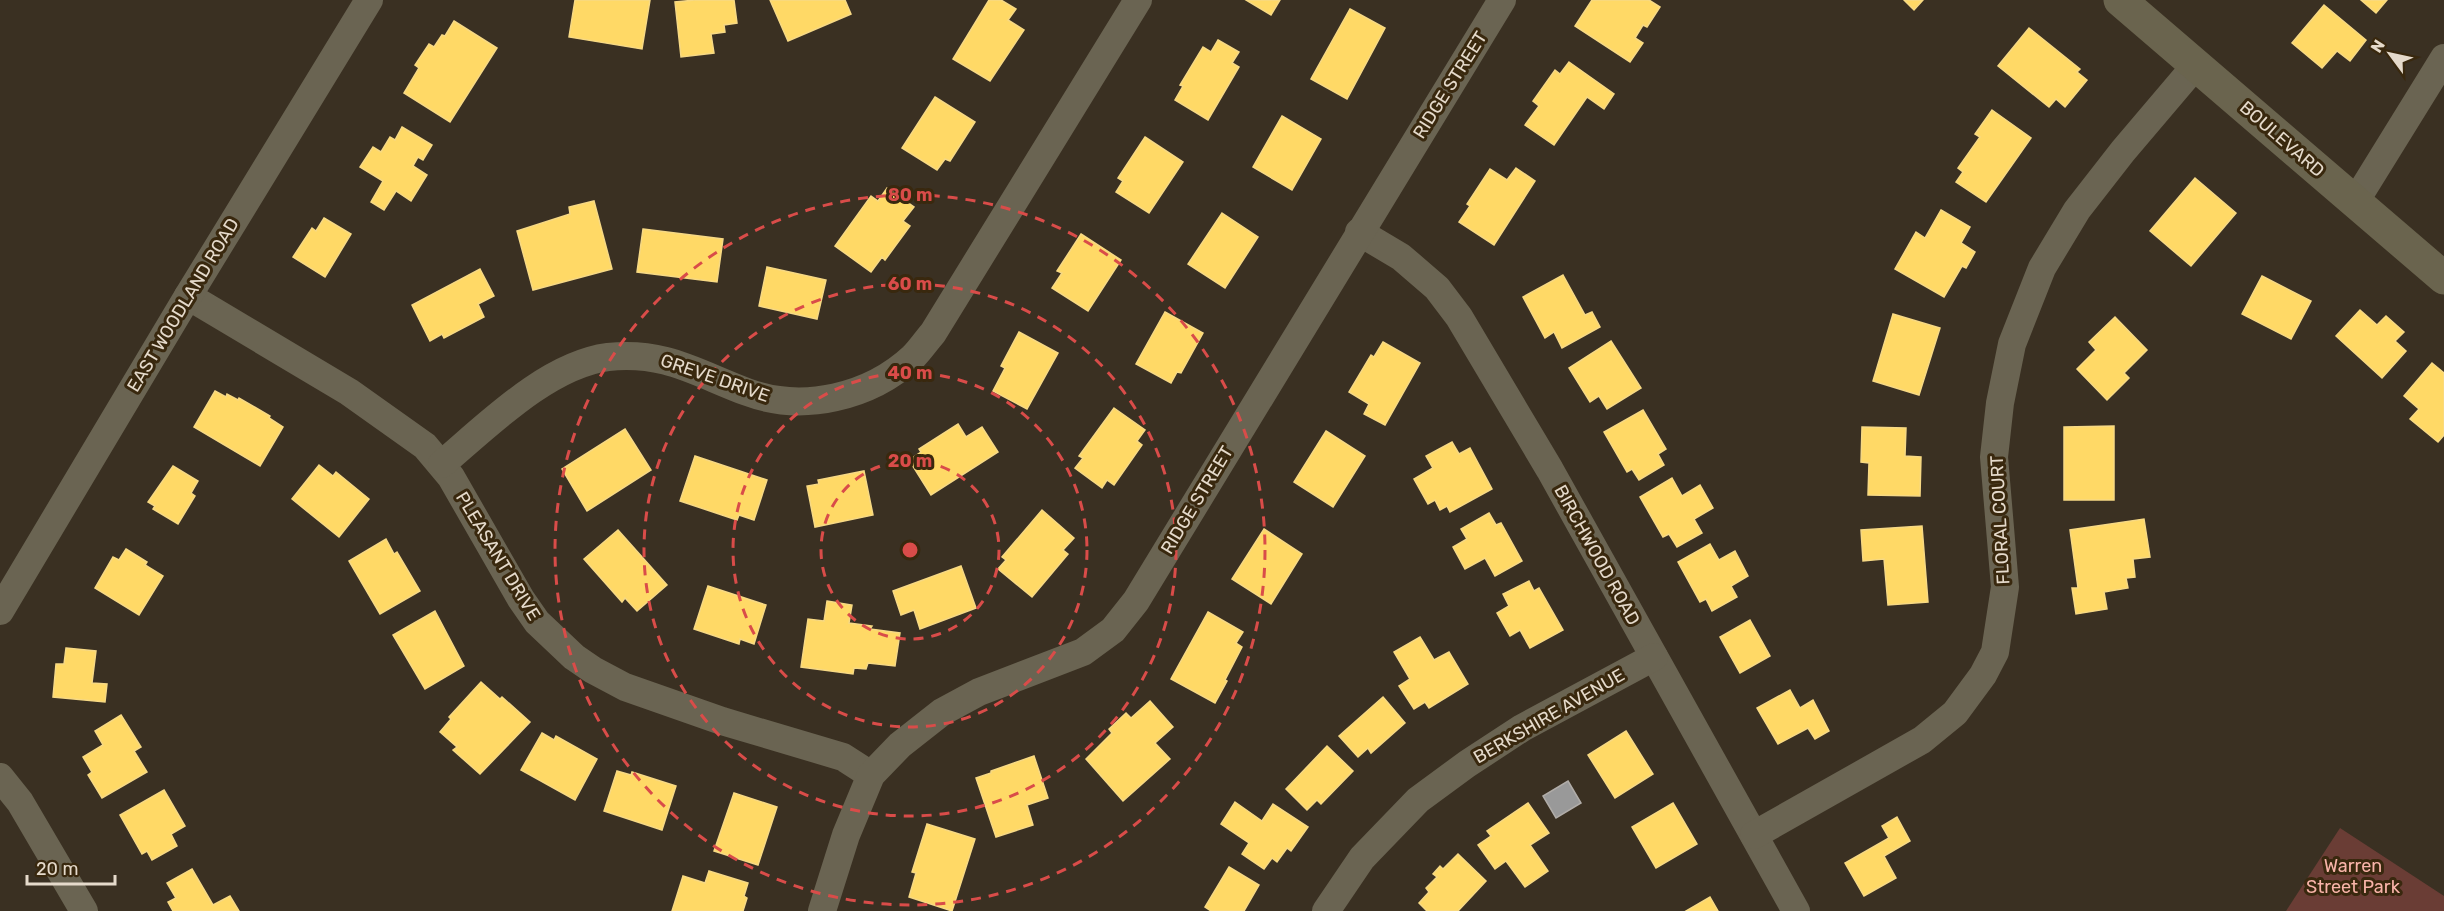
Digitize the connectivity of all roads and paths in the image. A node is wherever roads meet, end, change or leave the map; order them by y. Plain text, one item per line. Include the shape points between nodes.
1 (369, 0) edge
2 (1138, 0) edge
3 (1502, 0) edge
4 (2120, 0) edge
5 (2444, 58) edge
6 (2196, 65) junction
7 (2355, 202) junction
8 (1359, 232) junction
9 (2444, 278) edge
10 (188, 296) junction
11 (442, 464) junction
12 (0, 611) edge
13 (1654, 657) junction
14 (871, 775) junction
15 (0, 777) edge
16 (1754, 835) junction
17 (84, 911) edge
18 (822, 911) edge
19 (1326, 911) edge
20 (1796, 911) edge

1 - 10 street, EAST WOODLAND ROAD
2 - 11 street, GREVE DRIVE via 933,333 914,356 890,375 858,391 826,400 791,401 749,393 668,360 649,356 608,357 556,376 522,398
3 - 8 street, RIDGE STREET
4 - 6 street, BOULEVARD
5 - 7 street
6 - 7 street, BOULEVARD
6 - 16 street, FLORAL COURT via 2077,210 2043,268 2012,344 1994,457 2005,587 1995,652 1983,675 1955,713 1922,740
7 - 9 street, BOULEVARD
8 - 13 street, BIRCHWOOD ROAD via 1401,257 1437,288 1459,317
8 - 14 street, RIDGE STREET via 1136,601 1113,630 1083,652 979,692 942,712 900,745
10 - 11 street, PLEASANT DRIVE via 349,392 405,430
10 - 12 street, EAST WOODLAND ROAD
11 - 14 street, PLEASANT DRIVE via 521,599 537,622 574,657 624,687 843,757
13 - 16 street, BIRCHWOOD ROAD
13 - 19 street, BERKSHIRE AVENUE via 1522,728 1418,800 1362,858
14 - 18 street, RIDGE STREET via 846,835
15 - 17 street via 20,802
16 - 20 street, BIRCHWOOD ROAD

